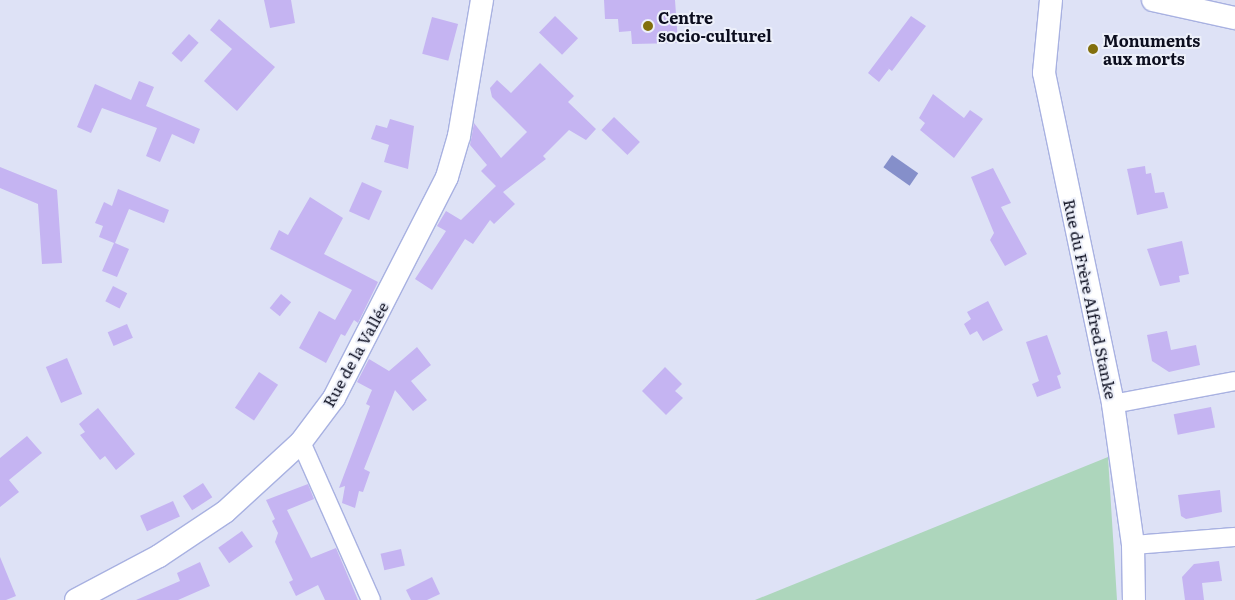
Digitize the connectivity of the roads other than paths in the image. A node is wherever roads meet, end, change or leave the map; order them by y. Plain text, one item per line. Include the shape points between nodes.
1 (482, 0) edge
2 (1051, 0) edge
3 (1153, 0) edge
4 (1235, 18) edge
5 (1235, 381) edge
6 (1113, 404) junction
7 (301, 442) junction
8 (1235, 537) edge
9 (1132, 545) junction
10 (76, 600) edge
11 (371, 600) edge
12 (1134, 600) edge

1 - 7 street, Rue de la Vallée via 459,136 447,177 334,398
2 - 6 street, Rue du Frère Alfred Stanke via 1044,74
3 - 4 street
5 - 6 street
6 - 9 street, Rue du Frère Alfred Stanke
7 - 10 street, Rue de la Vallée via 225,512 159,556
7 - 11 street
8 - 9 street
9 - 12 street, Rue du Frère Alfred Stanke

